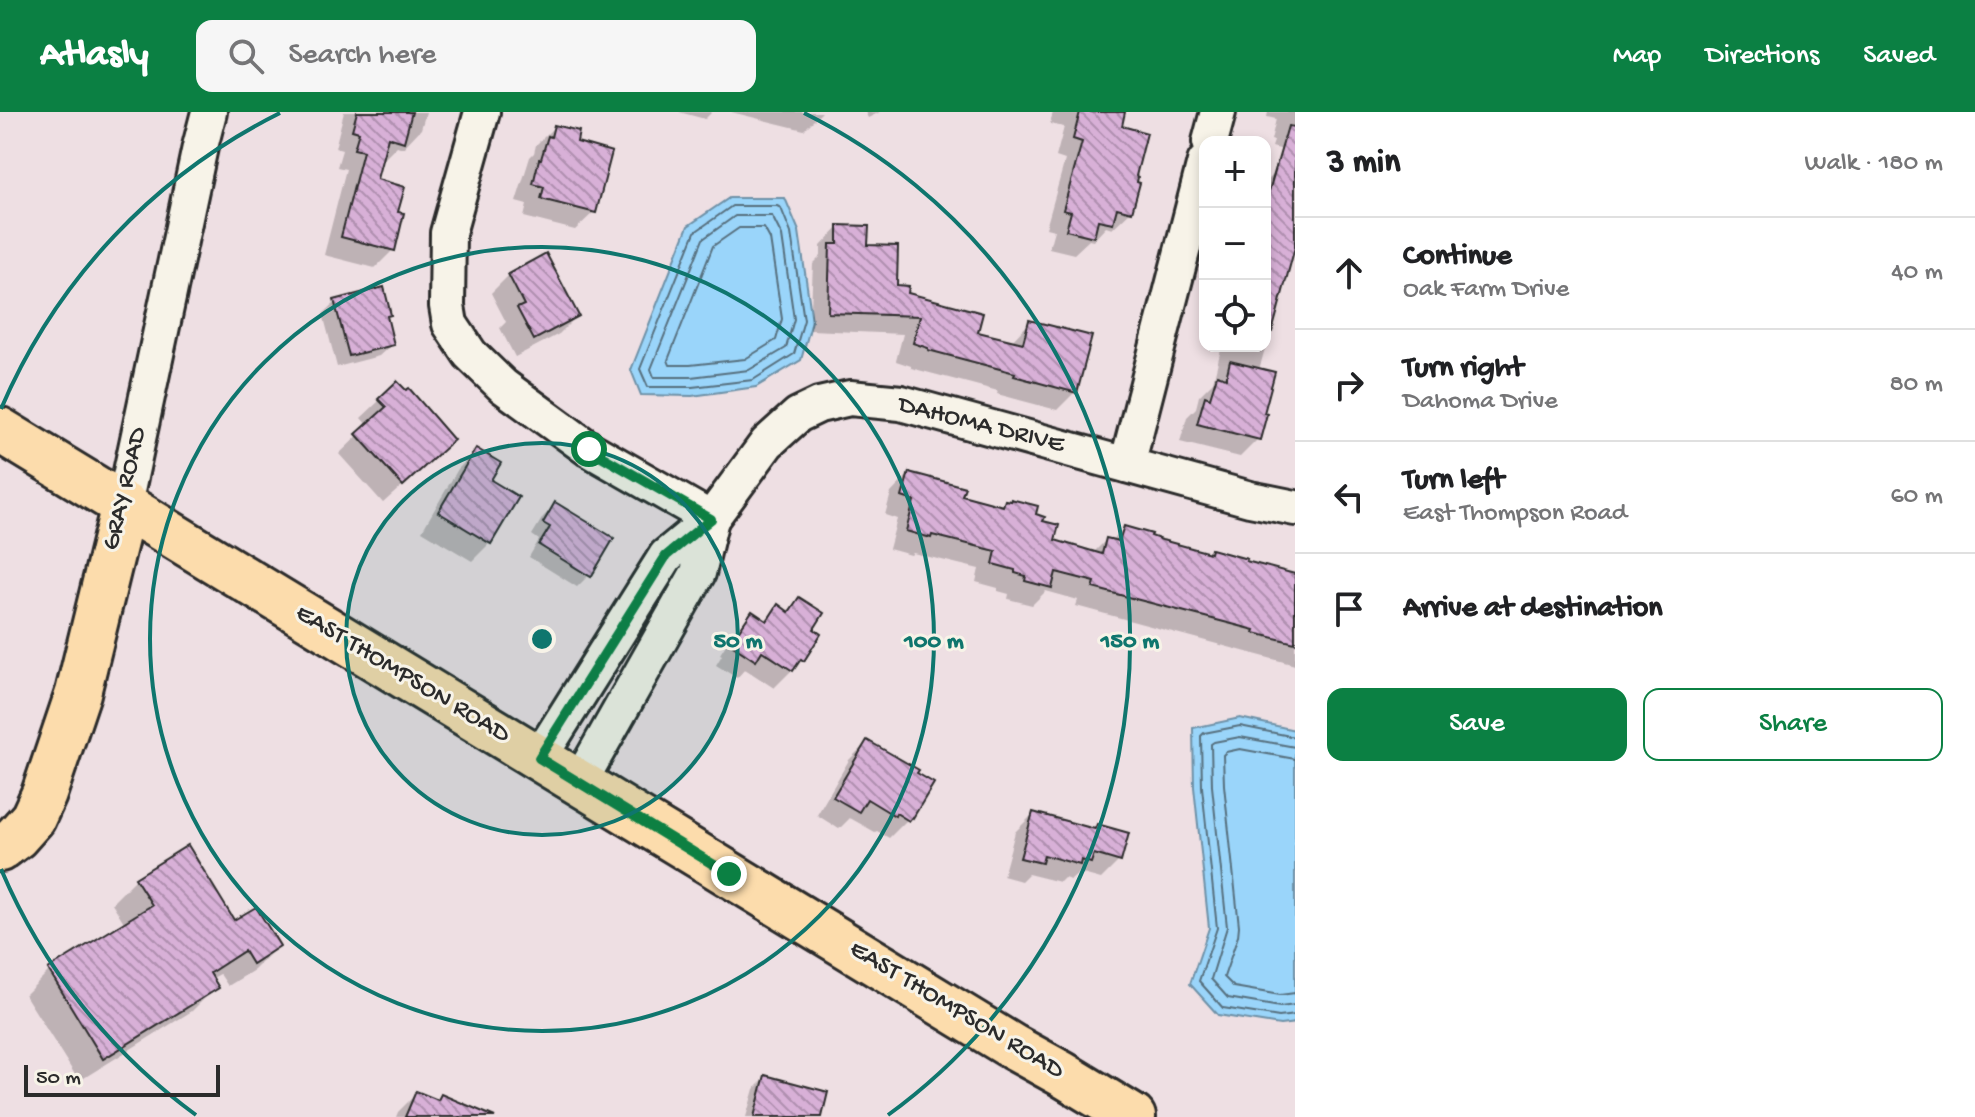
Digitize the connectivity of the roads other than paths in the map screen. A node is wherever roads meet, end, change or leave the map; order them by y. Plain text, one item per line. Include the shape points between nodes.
1 (209, 112) edge
2 (482, 112) edge
3 (1218, 112) edge
4 (1212, 136) edge
5 (1199, 185) edge
6 (0, 430) edge
7 (1127, 465) junction
8 (124, 505) junction
9 (1295, 508) edge
10 (711, 519) junction
11 (539, 758) junction
12 (579, 783) junction
13 (0, 848) edge
14 (1133, 1117) edge

1 - 8 street, GRAY ROAD
2 - 10 street via 448,233 450,324 470,354 503,386 589,449
3 - 4 street
5 - 7 street
6 - 8 main road, EAST THOMPSON ROAD
7 - 9 street, DAHOMA DRIVE
7 - 10 street, DAHOMA DRIVE via 901,403 850,398 798,415 767,443
8 - 11 main road, EAST THOMPSON ROAD
8 - 13 main road, GRAY ROAD via 78,693 44,794 33,818
10 - 11 street, DAHOMA DRIVE via 666,556
10 - 12 street, DAHOMA DRIVE via 698,573
11 - 12 main road, EAST THOMPSON ROAD
12 - 14 main road, EAST THOMPSON ROAD

